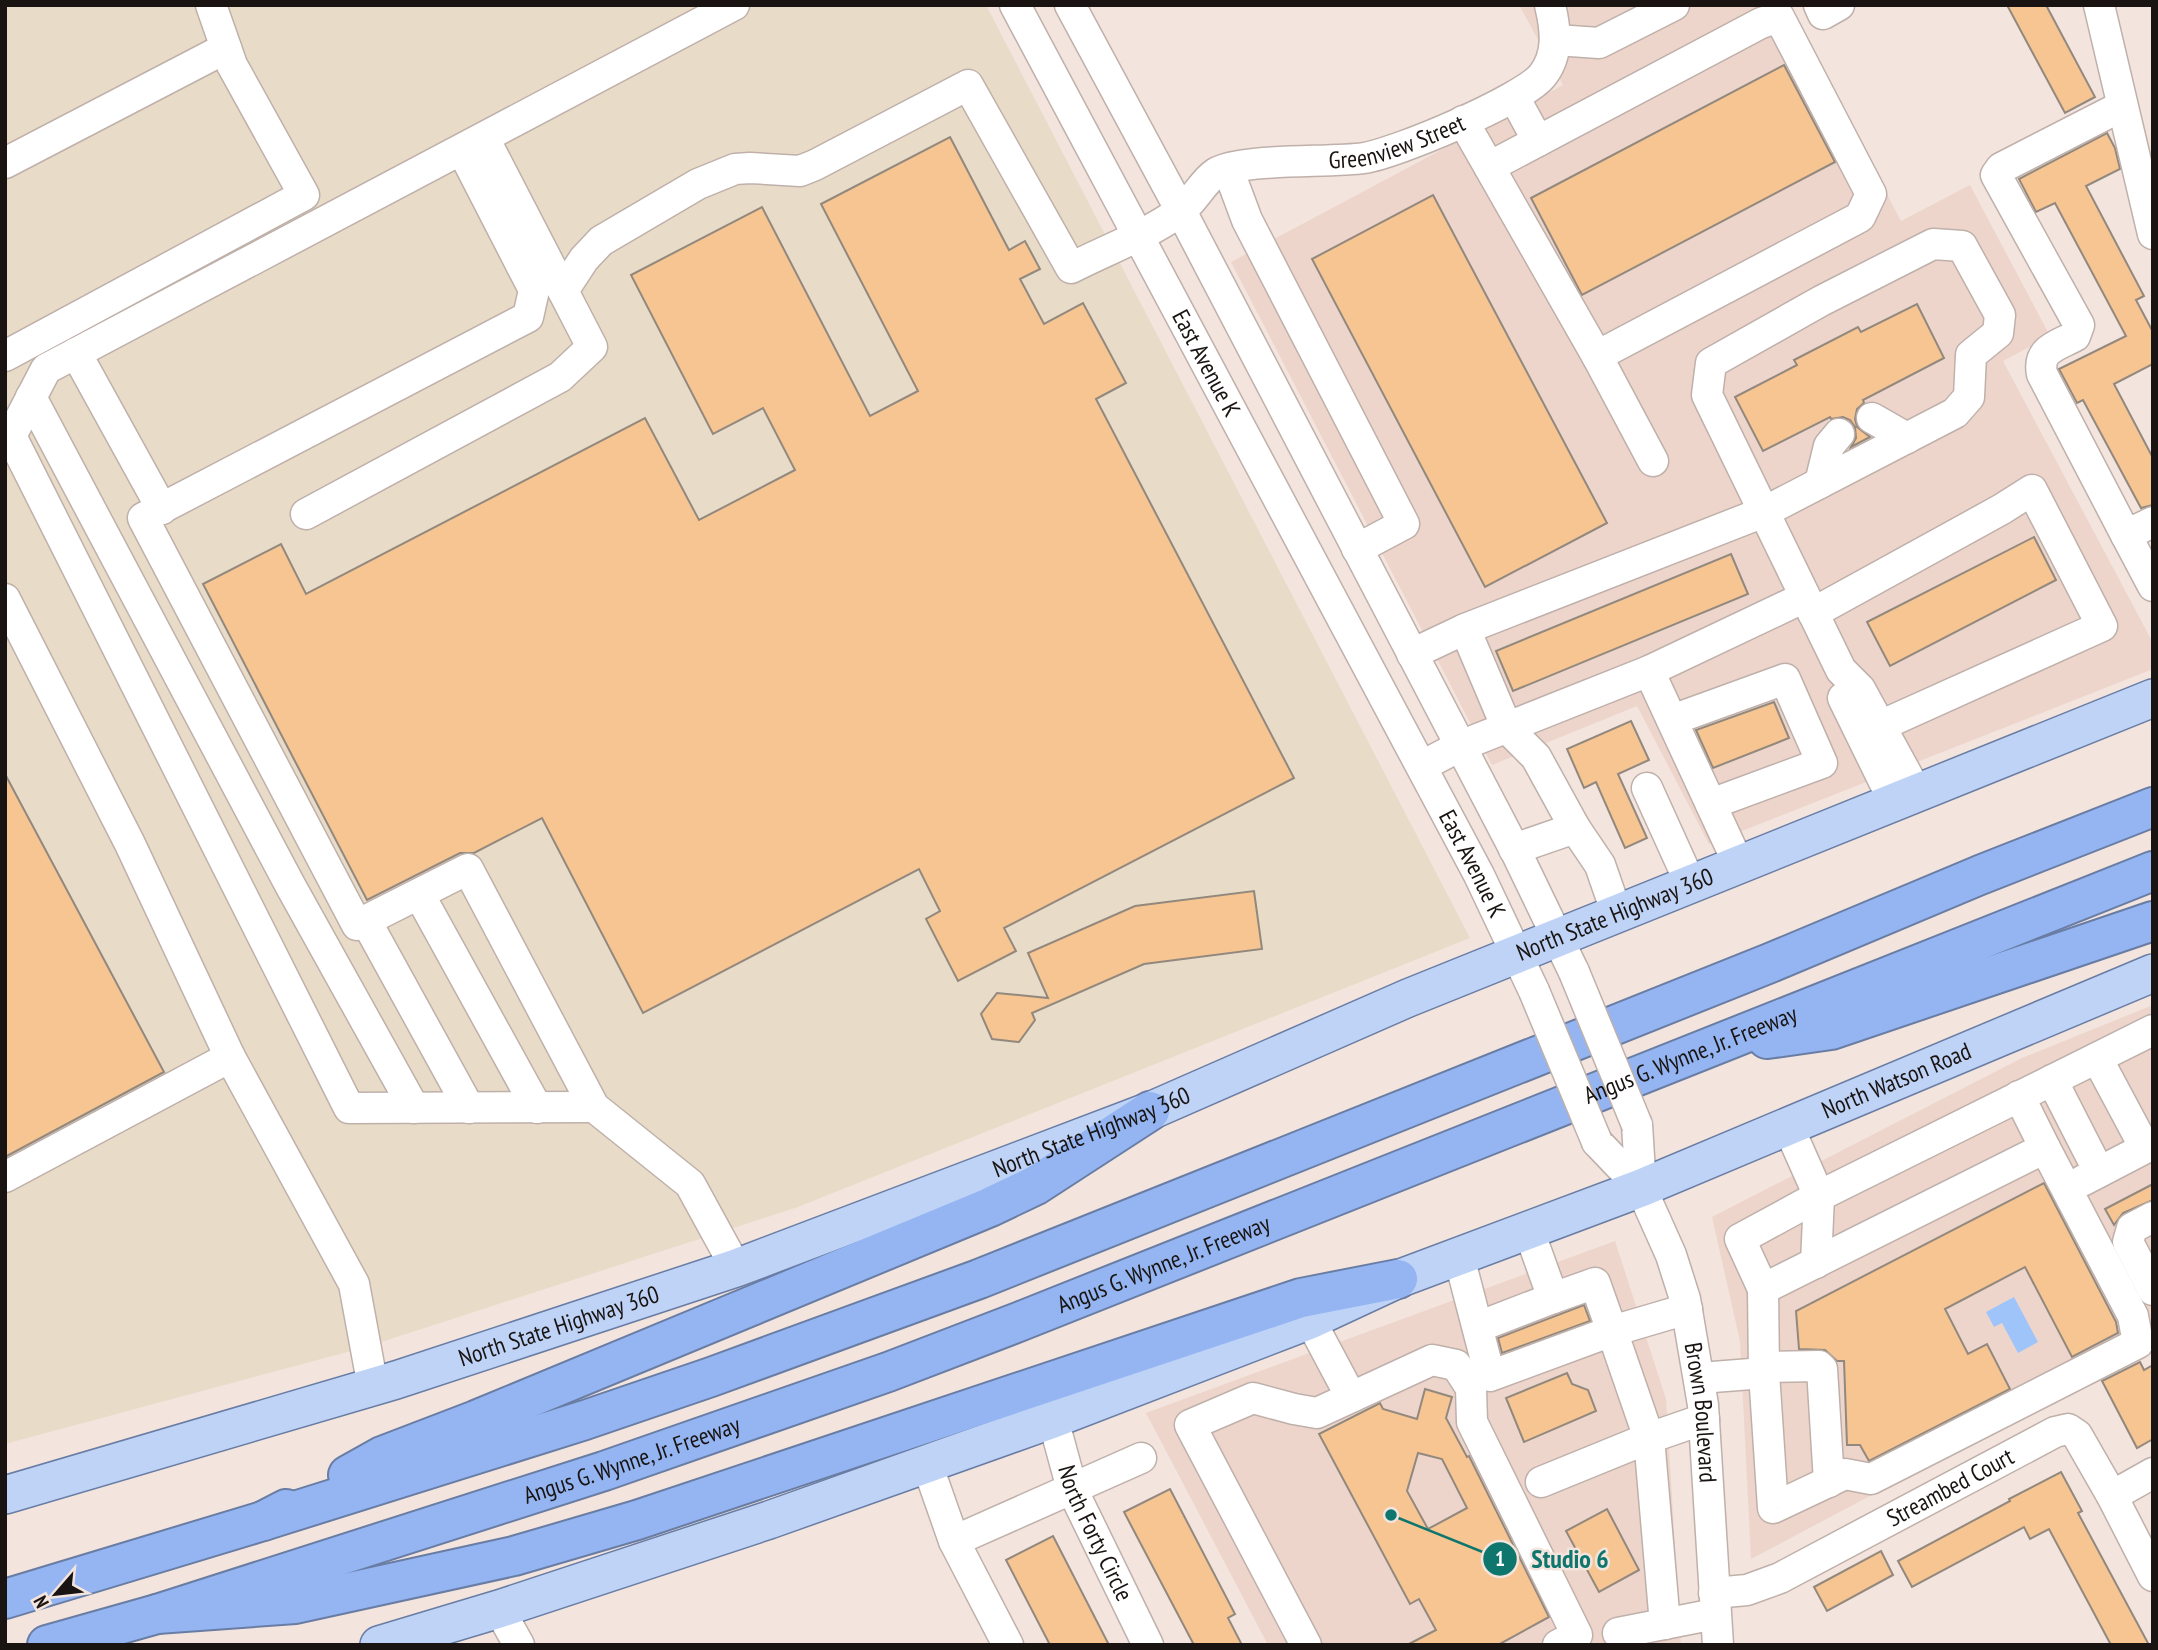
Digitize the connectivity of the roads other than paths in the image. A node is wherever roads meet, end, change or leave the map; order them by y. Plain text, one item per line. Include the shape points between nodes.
1 (211, 5) edge
2 (734, 5) edge
3 (1015, 5) edge
4 (1070, 5) edge
5 (1550, 5) edge
6 (1674, 5) edge
7 (1819, 5) edge
8 (1839, 5) edge
9 (2099, 5) edge
10 (1756, 14) edge
11 (1556, 40) junction
12 (226, 48) junction
13 (1514, 97) junction
14 (2122, 106) junction
15 (1463, 121) junction
16 (1538, 141) junction
17 (473, 144) junction
18 (5, 163) edge
19 (1489, 167) junction
20 (1228, 169) junction
21 (2149, 202) edge
22 (1181, 211) junction
23 (2153, 234) edge
24 (1138, 235) junction
25 (563, 291) junction
26 (57, 328) junction
27 (74, 354) junction
28 (5, 356) edge
29 (1597, 356) junction
30 (31, 397) junction
31 (1872, 418) dead end
32 (1839, 435) dead end
33 (1907, 438) junction
34 (1653, 461) dead end
35 (1819, 483) junction
36 (162, 509) junction
37 (1764, 512) junction
38 (306, 514) dead end
39 (2153, 522) edge
40 (2126, 536) junction
41 (1357, 549) junction
42 (2153, 586) edge
43 (5, 599) edge
44 (1809, 605) junction
45 (1465, 629) junction
46 (1412, 654) junction
47 (1841, 670) junction
48 (1649, 671) junction
49 (2153, 698) edge
50 (1672, 720) junction
51 (1880, 726) junction
52 (1507, 727) junction
53 (1460, 746) junction
54 (1422, 766) junction
55 (2153, 779) edge
56 (1647, 788) dead end
57 (1905, 798) junction
58 (1711, 804) junction
59 (2153, 807) edge
60 (1575, 828) junction
61 (1514, 849) junction
62 (1739, 865) junction
63 (2153, 871) edge
64 (1980, 875) junction
65 (1691, 885) junction
66 (419, 894) junction
67 (1617, 914) junction
68 (366, 921) junction
69 (2153, 921) edge
70 (1557, 938) junction
71 (1516, 954) junction
72 (2153, 973) edge
73 (2150, 1037) edge
74 (1706, 1047) junction
75 (230, 1057) junction
76 (2097, 1058) junction
77 (2052, 1080) junction
78 (2019, 1096) junction
79 (594, 1107) junction
80 (414, 1108) junction
81 (469, 1108) junction
82 (537, 1108) junction
83 (1150, 1111) junction
84 (1788, 1126) junction
85 (2149, 1146) edge
86 (2045, 1148) junction
87 (2099, 1172) junction
88 (5, 1177) edge
89 (1641, 1188) junction
90 (2067, 1189) junction
91 (1819, 1196) junction
92 (2153, 1217) edge
93 (1529, 1231) junction
94 (1459, 1257) junction
95 (1815, 1263) junction
96 (736, 1268) junction
97 (1398, 1279) junction
98 (1763, 1289) junction
99 (2153, 1290) edge
100 (1553, 1297) junction
101 (1687, 1309) junction
102 (1310, 1320) junction
103 (1478, 1327) junction
104 (1612, 1331) junction
105 (1764, 1370) junction
106 (1700, 1378) junction
107 (373, 1387) junction
108 (1351, 1397) junction
109 (1053, 1419) junction
110 (1704, 1419) junction
111 (1649, 1438) junction
112 (1141, 1458) dead end
113 (927, 1464) junction
114 (2153, 1473) edge
115 (1541, 1482) dead end
116 (1829, 1482) junction
117 (1072, 1489) junction
118 (5, 1495) edge
119 (2112, 1496) junction
120 (263, 1521) junction
121 (954, 1541) junction
122 (2153, 1576) edge
123 (20, 1596) edge
124 (1714, 1603) junction
125 (499, 1609) junction
126 (158, 1614) junction
127 (1665, 1623) junction
128 (1618, 1633) dead end
129 (1572, 1642) edge
130 (53, 1643) edge
131 (379, 1645) edge
132 (519, 1645) edge
133 (1008, 1645) edge
134 (1148, 1645) edge
135 (1306, 1645) edge
136 (1718, 1645) edge

1 - 12 street
2 - 17 street
3 - 24 street, East Avenue K
4 - 22 street, East Avenue K
5 - 11 street, Greenview Street
6 - 11 street via 1600,43
7 - 8 street via 1823,14
9 - 14 street
10 - 16 street
10 - 29 street via 1779,16 1871,194 1860,217
11 - 13 street, Greenview Street via 1544,74
12 - 18 street
12 - 26 street via 304,195
13 - 15 street, Greenview Street
13 - 16 street
14 - 21 street
14 - 40 street via 2001,168 1996,175 2079,325 2076,336 2044,353 2042,374
15 - 19 street
15 - 20 street, Greenview Street via 1368,157
16 - 19 street
17 - 25 street
17 - 27 street
17 - 36 street via 534,289 528,317
19 - 29 street
20 - 22 street via 1216,173
20 - 41 street via 1247,220 1404,524
21 - 23 street
22 - 24 street
22 - 41 street, East Avenue K
24 - 25 street via 1070,268 968,85 800,171 750,167 698,184 601,241
24 - 54 street, East Avenue K
25 - 38 street via 592,346 560,377
26 - 27 street
26 - 28 street
27 - 30 street via 46,369
27 - 36 street
29 - 34 street
30 - 80 street
30 - 80 street via 11,436 349,1108
31 - 33 street
32 - 35 street via 1829,446
33 - 35 street
33 - 37 street via 1955,413 1969,397 1971,355 1998,333 2000,315 1962,246 1933,244 1711,363 1707,395
35 - 37 street
36 - 68 street via 144,519 357,925
37 - 44 street
37 - 45 street
39 - 40 street
40 - 42 street
41 - 46 street, East Avenue K
43 - 75 street via 130,844
44 - 47 street
44 - 48 street
44 - 51 street via 2003,509 2032,490 2102,626
45 - 46 street
45 - 52 street
46 - 53 street, East Avenue K
47 - 51 street via 1860,689
47 - 57 street via 1843,698
48 - 50 street
48 - 52 street
49 - 57 main road, North State Highway 360
50 - 58 street
50 - 58 street via 1785,679 1822,763
51 - 57 street
52 - 53 street
52 - 60 street via 1536,757
53 - 54 street
53 - 61 street, East Avenue K
54 - 71 street, East Avenue K
55 - 64 highway via 2002,850
56 - 65 street
57 - 62 main road, North State Highway 360
58 - 62 street
59 - 64 highway
60 - 61 street
60 - 67 street via 1600,865
61 - 70 street, East Avenue K
62 - 65 main road, North State Highway 360
63 - 74 highway, Angus G. Wynne, Jr. Freeway
64 - 120 highway via 979,1279 585,1420
65 - 67 main road, North State Highway 360
66 - 68 street
66 - 79 street via 468,869
66 - 82 street
67 - 70 main road, North State Highway 360
68 - 81 street
69 - 74 highway via 1831,1030
70 - 71 main road, North State Highway 360
70 - 89 street, East Avenue K, bridge via 1637,1125
71 - 83 main road, North State Highway 360
71 - 89 street, East Avenue K, bridge via 1597,1143
72 - 84 main road, North Watson Road
73 - 76 street
74 - 126 highway, Angus G. Wynne, Jr. Freeway via 888,1372 604,1471
75 - 88 street
75 - 107 street via 354,1284
76 - 77 street
76 - 85 street
77 - 78 street
77 - 87 street
78 - 86 street
78 - 91 street
79 - 82 street
79 - 96 street via 690,1184
80 - 81 street
81 - 82 street
83 - 96 main road, North State Highway 360
83 - 120 highway via 1036,1185 382,1456
84 - 89 main road, North Watson Road
84 - 91 street
85 - 87 street
86 - 90 street
86 - 95 street
87 - 90 street
89 - 93 main road
89 - 101 street, Brown Boulevard via 1671,1255
90 - 116 street via 2133,1316 2138,1343 1871,1479 1845,1474
91 - 95 street
91 - 98 street via 1740,1239
92 - 99 street via 2132,1228 2128,1242
93 - 94 main road
93 - 100 street
94 - 97 main road
94 - 103 street
95 - 98 street
96 - 107 main road, North State Highway 360
97 - 102 main road
97 - 126 highway via 1301,1298 636,1520 514,1556 295,1604
98 - 105 street
100 - 103 street
100 - 104 street via 1595,1283
101 - 104 street
101 - 106 street, Brown Boulevard
102 - 108 street
102 - 109 main road
103 - 104 street via 1490,1376
104 - 111 street
105 - 106 street
105 - 116 street via 1822,1369
105 - 116 street via 1773,1508
106 - 110 street, Brown Boulevard
107 - 118 main road, North State Highway 360
108 - 129 street via 1432,1360 1456,1365 1471,1388 1472,1422
108 - 135 street via 1317,1413 1253,1398 1190,1425
109 - 113 main road
109 - 117 street, North Forty Circle
110 - 111 street
110 - 124 street, Brown Boulevard
111 - 115 street
111 - 127 street
112 - 117 street
113 - 121 street
113 - 125 main road
114 - 119 street
117 - 121 street
117 - 134 street, North Forty Circle
119 - 122 street
119 - 124 street, Streambed Court via 2077,1435 2068,1429 2055,1432 1780,1578
120 - 123 highway
121 - 133 street
124 - 127 street, Streambed Court
124 - 136 street, Brown Boulevard
125 - 131 main road
125 - 132 street
126 - 130 highway
127 - 128 street, Streambed Court

